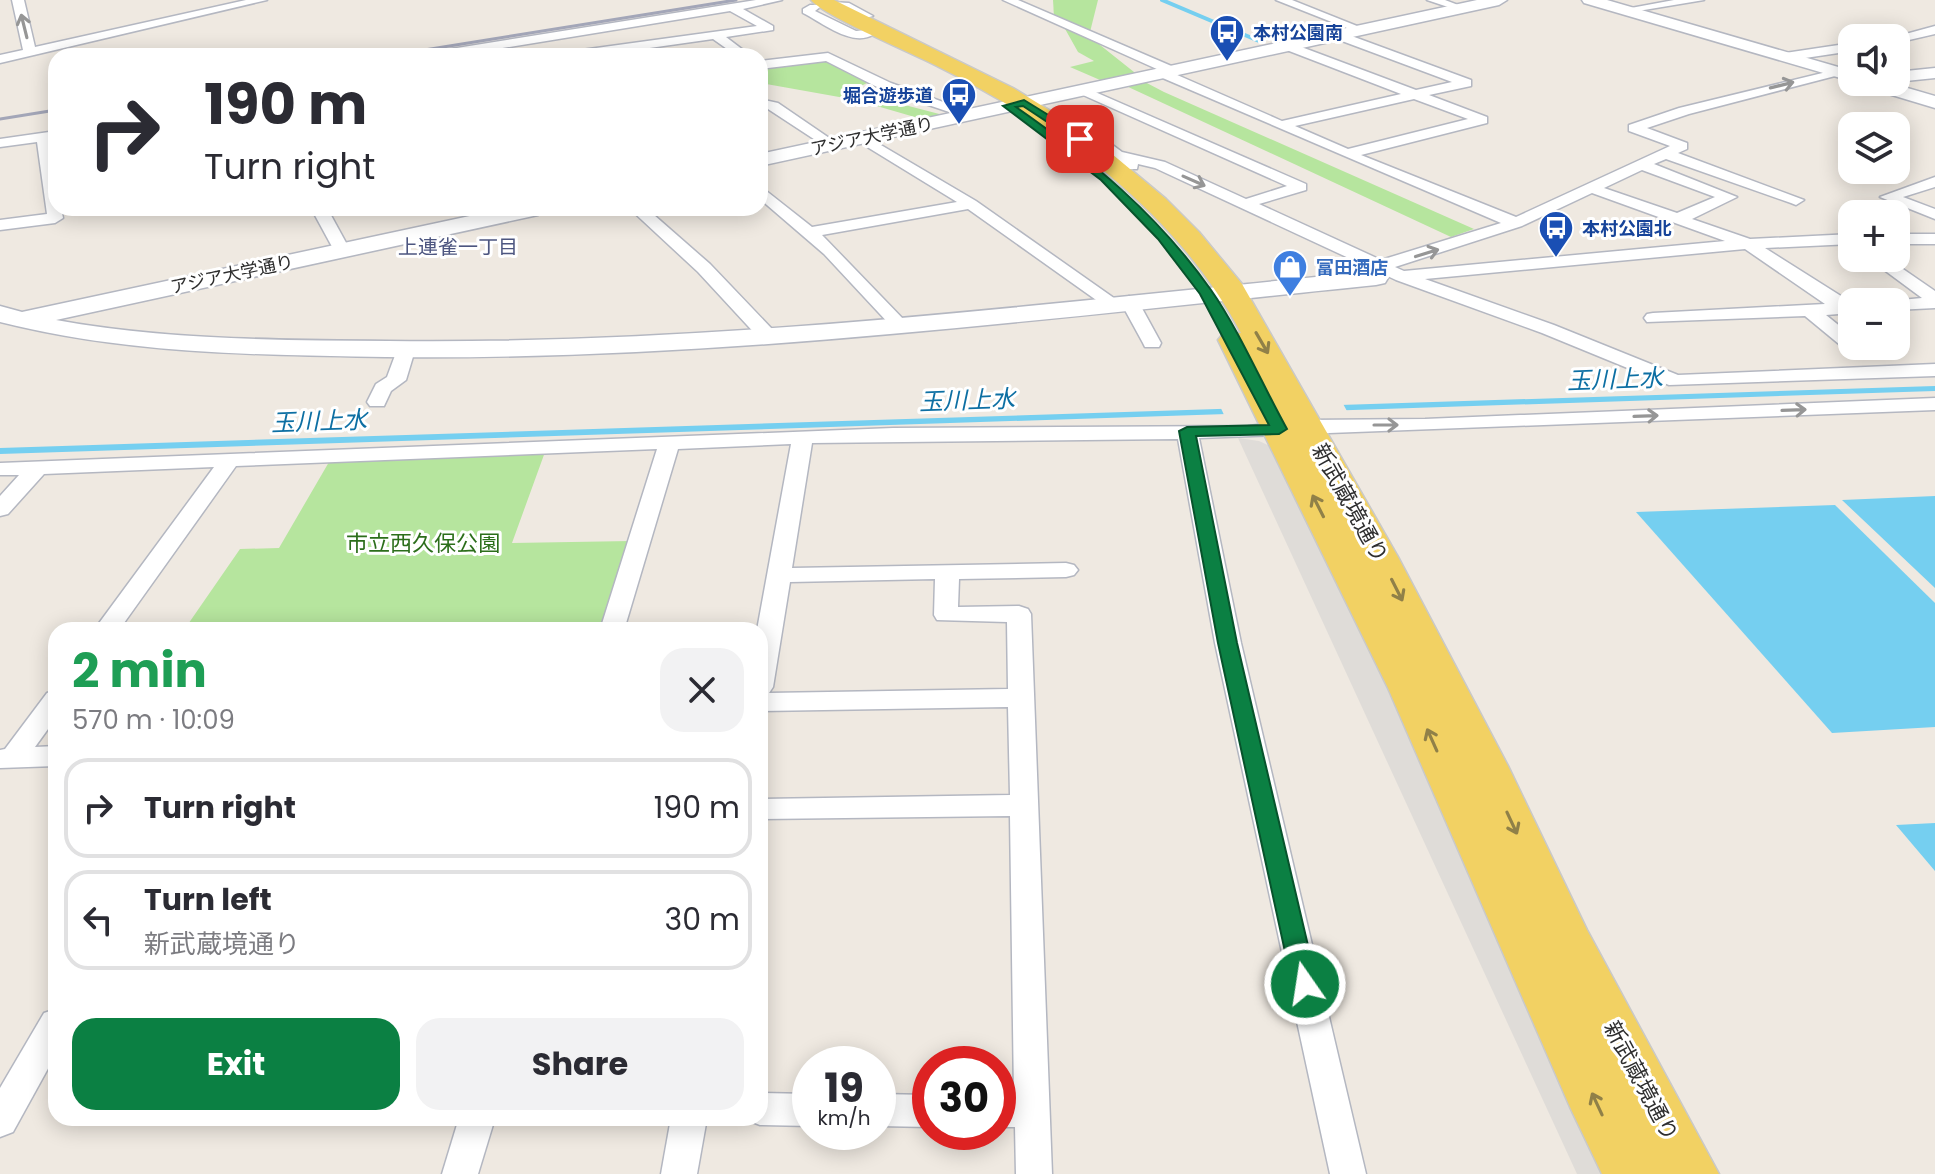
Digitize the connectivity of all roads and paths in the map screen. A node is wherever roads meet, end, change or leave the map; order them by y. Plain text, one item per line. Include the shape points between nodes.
1 (18, 0) edge
2 (261, 0) edge
3 (776, 0) edge
4 (1009, 0) edge
5 (1282, 0) edge
6 (1433, 0) edge
7 (1499, 0) edge
8 (1590, 0) edge
9 (1698, 0) edge
10 (816, 3) edge
11 (732, 7) junction
12 (1460, 8) junction
13 (1626, 10) junction
14 (594, 30) junction
15 (1361, 30) junction
16 (1935, 30) edge
17 (1338, 35) junction
18 (716, 36) junction
19 (1910, 36) edge
20 (1288, 46) junction
21 (485, 48) edge
22 (617, 48) edge
23 (640, 48) edge
24 (734, 48) edge
25 (1838, 49) edge
26 (30, 52) junction
27 (1785, 57) junction
28 (0, 59) edge
29 (768, 64) edge
30 (1167, 72) junction
31 (1835, 72) junction
32 (1838, 73) edge
33 (1935, 73) edge
34 (1910, 76) edge
35 (1081, 91) junction
36 (1415, 95) junction
37 (1910, 95) edge
38 (1935, 102) edge
39 (1016, 104) junction
40 (768, 105) edge
41 (969, 114) junction
42 (1281, 125) junction
43 (48, 136) edge
44 (869, 142) dead end
45 (0, 143) edge
46 (831, 144) junction
47 (1347, 154) junction
48 (1667, 154) junction
49 (768, 158) edge
50 (1642, 165) junction
51 (1124, 166) junction
52 (1935, 182) edge
53 (1591, 188) junction
54 (768, 198) edge
55 (1796, 200) dead end
56 (971, 204) junction
57 (1244, 204) junction
58 (1935, 214) edge
59 (55, 216) edge
60 (323, 216) edge
61 (501, 216) edge
62 (646, 216) edge
63 (1678, 219) junction
64 (1516, 223) junction
65 (0, 225) edge
66 (809, 232) junction
67 (1910, 239) edge
68 (1934, 239) edge
69 (1838, 240) edge
70 (1748, 244) junction
71 (342, 250) junction
72 (1378, 272) junction
73 (1895, 272) edge
74 (1402, 276) junction
75 (1219, 292) junction
76 (1935, 301) edge
77 (1120, 302) junction
78 (1838, 302) edge
79 (1910, 304) edge
80 (1838, 309) edge
81 (1810, 311) junction
82 (1653, 318) dead end
83 (7, 320) edge
84 (898, 323) junction
85 (1838, 333) edge
86 (766, 334) junction
87 (1152, 343) dead end
88 (406, 350) junction
89 (1871, 360) edge
90 (1935, 370) edge
91 (1885, 371) junction
92 (377, 402) dead end
93 (1935, 404) edge
94 (1287, 416) junction
95 (1187, 431) junction
96 (802, 438) junction
97 (670, 442) junction
98 (230, 460) junction
99 (37, 468) junction
100 (0, 469) edge
101 (0, 509) edge
102 (1066, 570) dead end
103 (947, 572) junction
104 (779, 575) junction
105 (112, 622) edge
106 (614, 622) edge
107 (768, 640) edge
108 (1021, 698) junction
109 (768, 702) edge
110 (48, 708) edge
111 (48, 756) edge
112 (6, 758) edge
113 (1024, 805) junction
114 (768, 809) edge
115 (48, 1037) edge
116 (1016, 1078) edge
117 (768, 1109) edge
118 (792, 1110) edge
119 (1016, 1115) edge
120 (0, 1121) edge
121 (475, 1126) edge
122 (688, 1126) edge
123 (460, 1174) edge
124 (679, 1174) edge
125 (1034, 1174) edge
126 (1348, 1174) edge
127 (1632, 1174) edge
128 (1690, 1174) edge

26 -> 1 street
2 - 26 street
3 - 11 street
4 - 30 street
5 - 15 street
6 - 12 street
7 - 12 street, アジア大学通り
8 - 13 street
9 - 13 street
10 - 39 main road, 新武蔵境通り
11 - 14 street
11 - 18 street via 769,28
12 - 15 street, アジア大学通り
13 - 27 street
14 - 21 street
14 - 22 street
15 - 17 street, アジア大学通り
16 - 19 street
17 - 20 street, アジア大学通り
17 - 36 street via 1466,83
18 - 23 street
18 - 24 street
20 - 30 street, アジア大学通り
20 - 36 street
25 - 27 street
26 - 28 street
27 - 31 street
29 - 41 street via 828,57 886,86
30 - 35 street, アジア大学通り
30 - 42 street
31 - 32 street
48 -> 31 street via 1682,146 1634,128
33 - 34 street
35 - 39 street, アジア大学通り
35 - 57 street via 1301,187
36 - 42 street
36 - 47 street via 1482,120
37 - 38 street
39 - 41 street, アジア大学通り
39 - 51 main road, 新武蔵境通り
39 - 75 main road, 新武蔵境通り via 1120,191
40 - 46 street
41 - 46 street, アジア大学通り
42 - 47 street
43 - 45 street
44 - 56 street
46 - 49 street, アジア大学通り
47 - 64 street
48 - 50 street
48 - 55 street
50 - 53 street
50 - 63 street via 1729,197
51 -> 57 street via 1160,165
51 - 75 main road, 新武蔵境通り via 1190,237
52 - 58 street via 1888,197
53 - 63 street
53 - 64 street
54 - 66 street
56 - 66 street
56 - 77 street
57 - 72 street
59 - 65 street
60 - 71 street
61 - 71 street, アジア大学通り
62 - 86 street
63 - 70 street
72 -> 64 street
66 - 84 street
67 - 68 street
69 - 70 street
70 - 74 street
70 - 78 street
71 - 83 street, アジア大学通り
72 - 74 street
72 - 75 street
73 - 76 street
74 - 91 street via 1676,381
75 - 77 street
75 - 94 main road, 新武蔵境通り
76 - 79 street
77 - 84 street
77 - 87 street
80 - 81 street
81 - 82 street
81 - 85 street
83 - 88 street via 101,337
84 - 86 street
86 - 88 street via 610,346
88 - 92 street via 396,380 383,388
89 - 91 street
90 - 91 street
94 -> 93 street via 1425,425
94 - 95 street
127 -> 94 main road, 新武蔵境通り
94 -> 128 main road, 新武蔵境通り via 1387,570 1565,936
95 - 96 street
95 - 126 street via 1228,643
96 - 97 street
96 - 104 street
97 - 98 street
97 - 106 street
98 - 99 street
98 - 105 street
99 - 100 street
99 - 101 street
102 - 103 street
103 - 104 street
103 - 108 street via 946,615 1019,614
104 - 107 street
108 - 109 street
108 - 113 street
110 - 112 street
111 - 112 street
113 - 114 street
113 - 116 street
115 - 120 street
117 - 118 street
119 - 125 street
121 - 123 street
122 - 124 street

